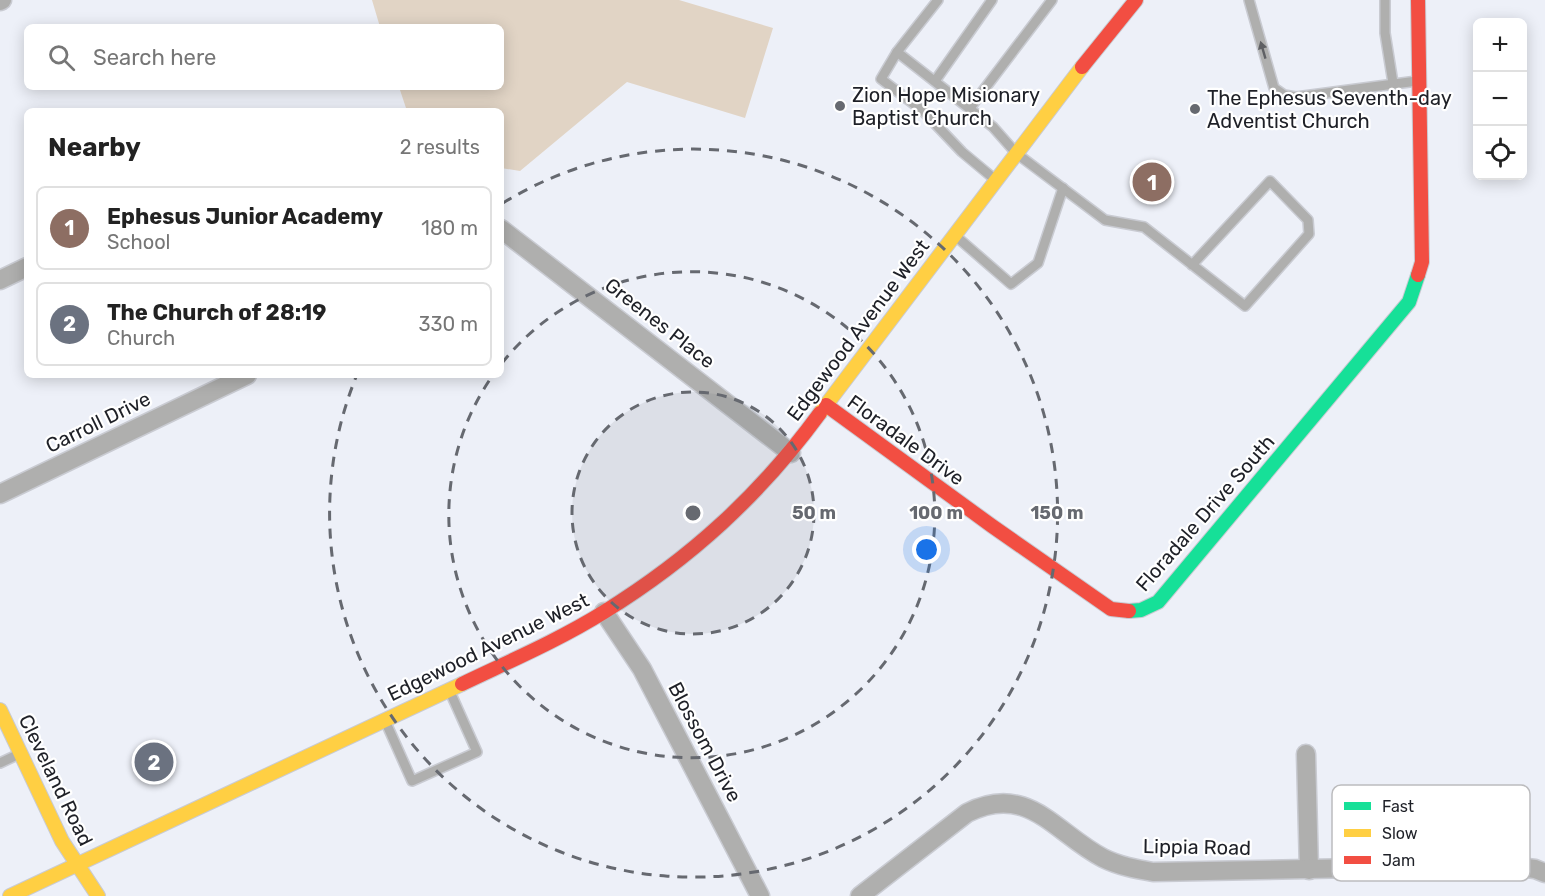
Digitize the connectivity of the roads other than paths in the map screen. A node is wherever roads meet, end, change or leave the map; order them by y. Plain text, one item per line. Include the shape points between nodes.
1 (938, 0) edge
2 (992, 0) edge
3 (1052, 0) edge
4 (1136, 0) edge
5 (1249, 0) edge
6 (1385, 0) edge
7 (1418, 0) edge
8 (897, 52) junction
9 (1419, 80) junction
10 (935, 81) junction
11 (1393, 82) junction
12 (970, 108) junction
13 (1016, 153) junction
14 (996, 180) junction
15 (1063, 188) junction
16 (504, 232) edge
17 (954, 235) junction
18 (1192, 265) junction
19 (24, 268) edge
20 (0, 280) edge
21 (241, 378) edge
22 (826, 405) junction
23 (790, 453) junction
24 (0, 494) edge
25 (992, 526) joint
26 (604, 612) junction
27 (449, 690) junction
28 (0, 710) edge
29 (385, 720) junction
30 (21, 753) junction
31 (1306, 754) dead end
32 (0, 762) edge
33 (76, 864) junction
34 (1530, 868) edge
35 (1332, 869) edge
36 (1309, 870) junction
37 (1545, 873) edge
38 (28, 892) edge
39 (10, 896) edge
40 (98, 896) edge
41 (760, 896) edge
42 (860, 896) edge

1 - 8 lane
2 - 10 lane
3 - 12 lane
4 - 13 main road, Edgewood Avenue West
11 -> 5 lane via 1296,97 1284,95 1274,88
6 - 11 lane via 1385,33
7 - 9 main road
8 - 10 lane
8 - 14 lane via 881,79 923,111 962,152
9 - 11 lane
9 - 25 main road, Floradale Drive South via 1422,262 1409,302 1158,602 1146,609 1111,609
10 - 12 lane
12 - 13 lane
13 - 14 main road, Edgewood Avenue West
13 - 15 lane
14 - 17 main road, Edgewood Avenue West
15 - 17 lane via 1038,263 1011,284
15 - 18 lane via 1105,220 1144,227
16 - 23 street, Greenes Place
17 - 22 main road, Edgewood Avenue West
18 - 18 lane via 1245,306 1308,234 1308,220 1270,181
19 - 20 street
21 - 24 street, Carroll Drive
22 - 23 main road, Edgewood Avenue West
22 - 25 main road, Floradale Drive
23 - 26 main road, Edgewood Avenue West via 741,507 706,538
26 - 27 main road, Edgewood Avenue West
26 - 41 street, Blossom Drive via 642,669
27 - 29 main road, Edgewood Avenue West
27 - 29 lane via 477,752 411,781
28 - 30 main road, Cleveland Road
29 - 33 main road, Edgewood Avenue West
30 - 32 lane
30 - 33 main road, Cleveland Road
31 - 36 street
33 - 38 main road, Edgewood Avenue West
33 - 40 main road, Cleveland Road
34 - 37 street, Lippia Road
35 - 36 street, Lippia Road
36 - 42 street, Lippia Road via 1153,872 1128,868 1103,858 1039,814 1021,805 1002,802 982,805 967,813
38 - 39 main road, Edgewood Avenue West

